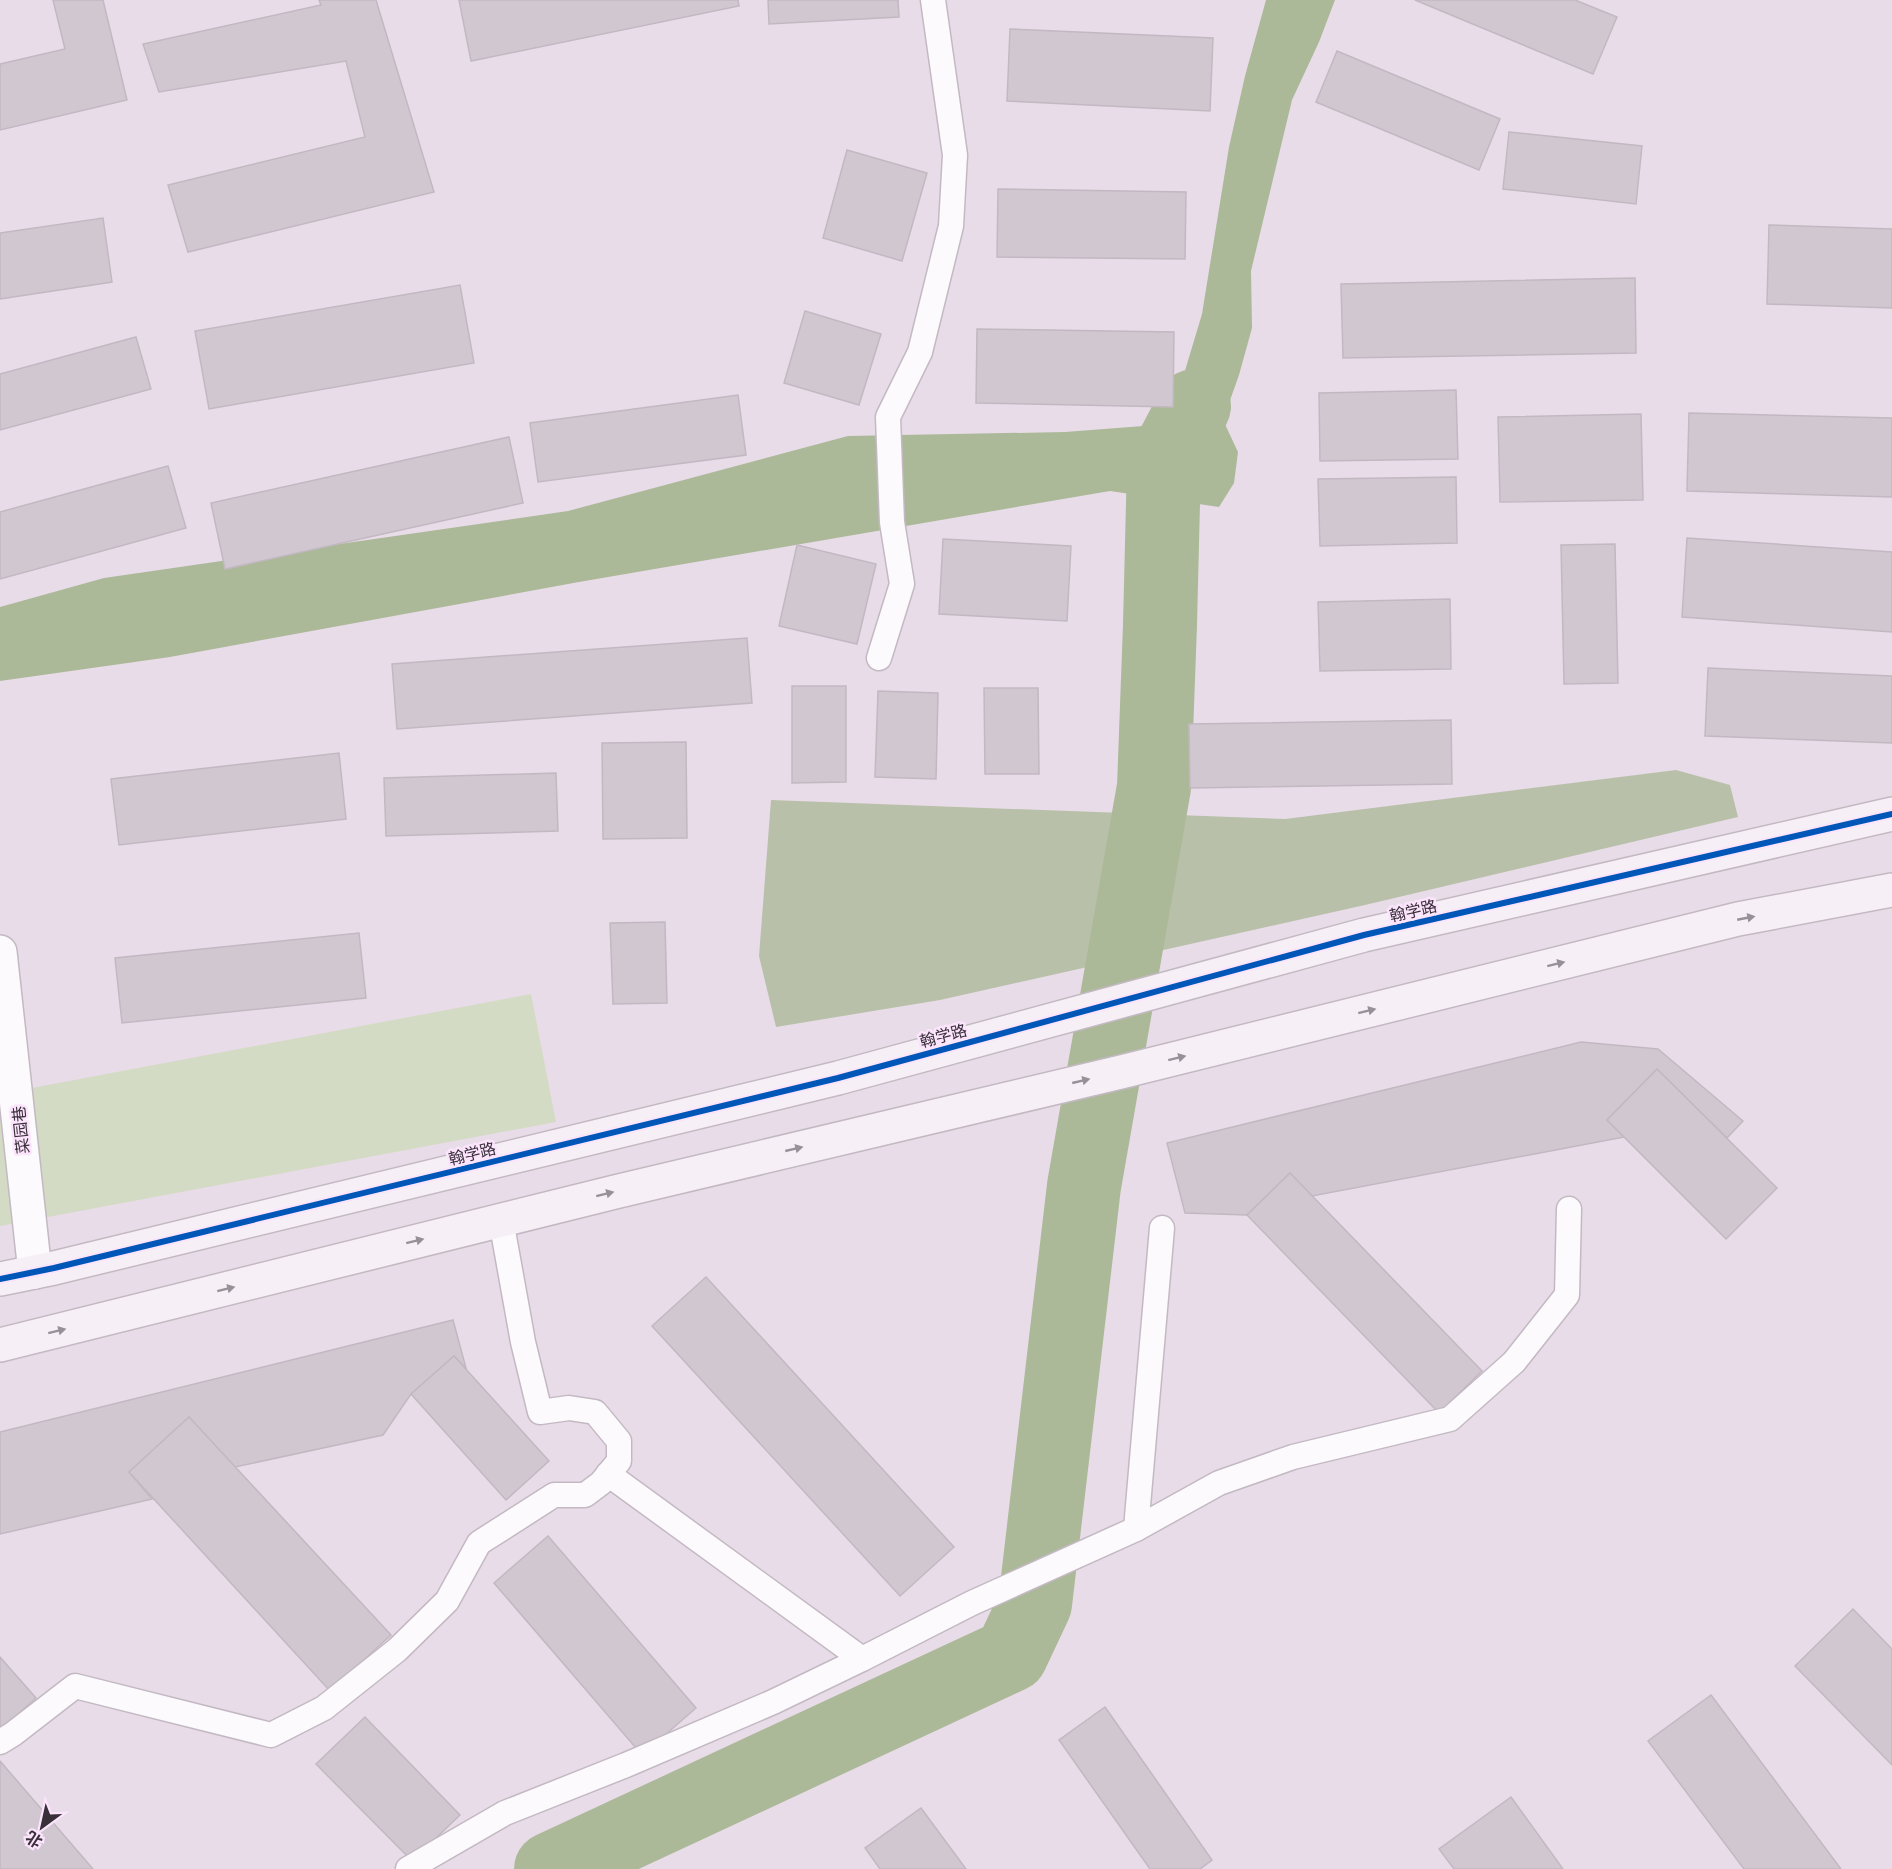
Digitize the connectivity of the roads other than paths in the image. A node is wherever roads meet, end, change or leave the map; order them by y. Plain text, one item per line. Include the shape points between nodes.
1 (933, 0) edge
2 (879, 658) dead end
3 (1892, 814) edge
4 (1892, 890) edge
5 (0, 952) edge
6 (1569, 1209) dead end
7 (501, 1220) junction
8 (1162, 1228) dead end
9 (35, 1272) junction
10 (0, 1279) edge
11 (0, 1345) edge
12 (608, 1474) junction
13 (1136, 1529) junction
14 (862, 1659) junction
15 (0, 1742) edge
16 (408, 1869) edge

1 - 2 lane via 955,155 951,226 920,352 888,417 892,522 902,584
3 - 9 street, 翰学路 via 1364,935 816,1084
7 -> 4 street via 1738,919
5 - 9 street, 菜园巷
6 - 13 lane via 1567,1294 1514,1362 1450,1419 1293,1457 1230,1479
11 -> 7 street
7 - 12 lane via 540,1413 569,1408 595,1412 619,1441 619,1461
8 - 13 lane
9 - 10 street, 翰学路
12 - 14 lane
12 - 15 lane via 585,1495 554,1495 479,1543 447,1601 397,1650 324,1708 271,1735 75,1686
13 - 14 lane via 972,1603
14 - 16 lane via 773,1702 505,1813

